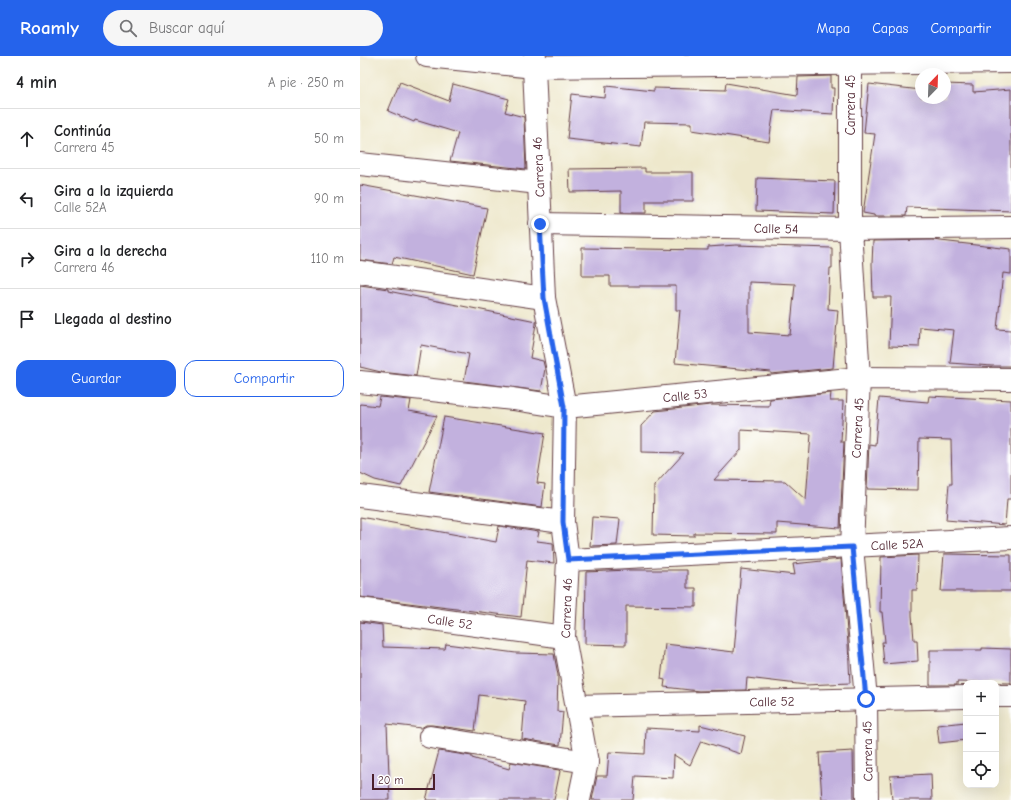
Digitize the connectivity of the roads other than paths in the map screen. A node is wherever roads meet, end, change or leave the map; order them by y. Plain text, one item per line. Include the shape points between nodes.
1 (427, 56) edge
2 (850, 60) edge
3 (534, 62) edge
4 (1011, 62) edge
5 (360, 164) edge
6 (539, 183) junction
7 (540, 224) junction
8 (1011, 226) edge
9 (850, 229) junction
10 (360, 272) edge
11 (544, 298) junction
12 (859, 378) junction
13 (1011, 380) edge
14 (360, 382) edge
15 (564, 407) junction
16 (360, 496) edge
17 (563, 522) junction
18 (1011, 538) edge
19 (852, 547) junction
20 (568, 560) junction
21 (360, 609) edge
22 (564, 637) junction
23 (999, 696) edge
24 (1011, 696) edge
25 (963, 697) edge
26 (866, 699) junction
27 (577, 706) junction
28 (430, 737) dead end
29 (587, 762) junction
30 (579, 800) edge
31 (867, 800) edge

1 - 3 street
2 - 3 street
2 - 4 street
2 - 9 street, Carrera 45
3 - 6 street, Carrera 46
5 - 6 street
6 - 7 street, Carrera 46
7 - 9 street, Calle 54
7 - 11 street, Carrera 46
8 - 9 street, Calle 54
9 - 12 street, Carrera 45
10 - 11 street
11 - 15 street, Carrera 46
12 - 13 street, Calle 53
12 - 15 street, Calle 53
12 - 19 street, Carrera 45
14 - 15 street, Calle 53
15 - 17 street, Carrera 46
16 - 17 street
17 - 20 street, Carrera 46
18 - 19 street, Calle 52A
19 - 20 street, Calle 52A
19 - 26 street, Carrera 45
20 - 22 street, Carrera 46
21 - 22 street, Calle 52
22 - 27 street, Carrera 46
23 - 24 street
25 - 26 street, Calle 52
26 - 27 street, Calle 52
26 - 31 street, Carrera 45
27 - 29 street, Carrera 46
28 - 29 street
29 - 30 street, Carrera 46

